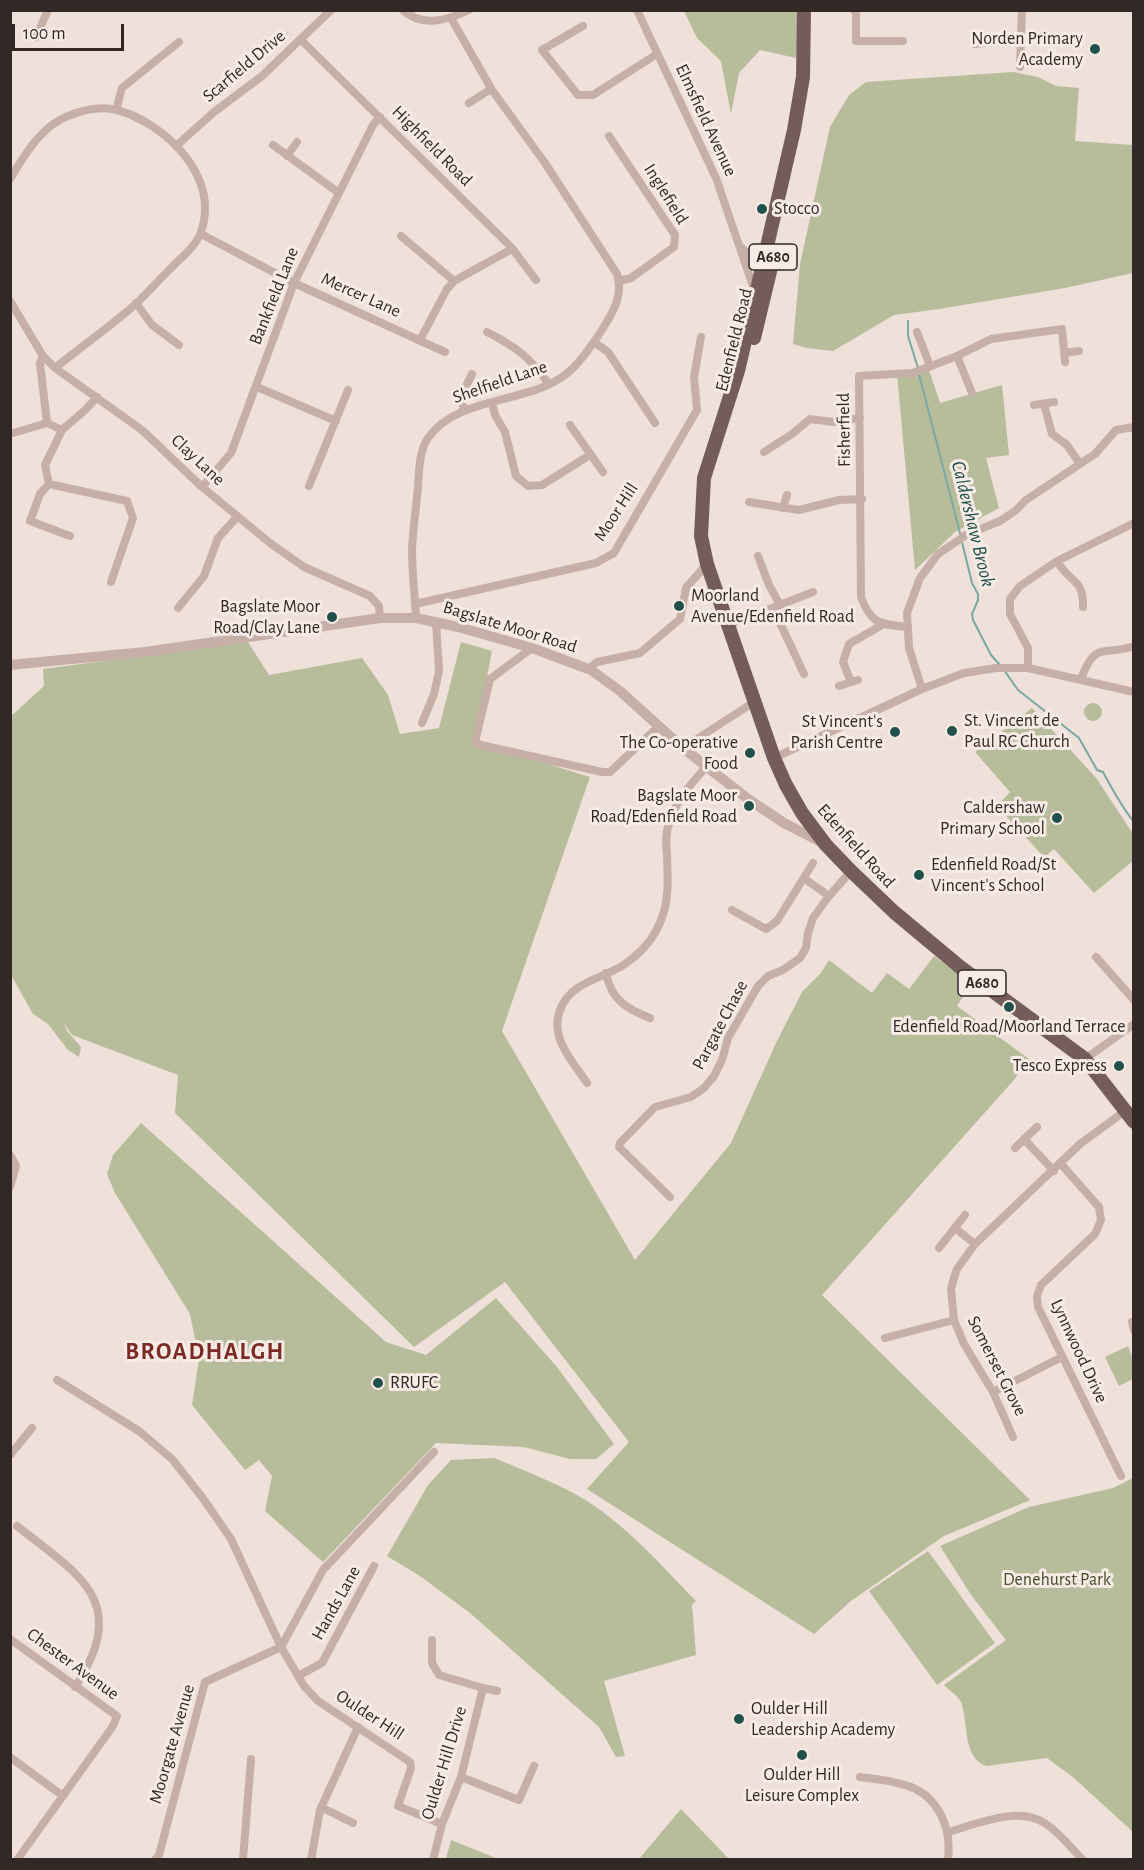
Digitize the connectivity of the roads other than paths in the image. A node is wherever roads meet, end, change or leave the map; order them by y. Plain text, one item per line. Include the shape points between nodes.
1 (48, 10) edge
2 (331, 10) edge
3 (403, 10) edge
4 (469, 10) edge
5 (637, 10) edge
6 (804, 10) edge
7 (811, 10) edge
8 (854, 10) edge
9 (1022, 10) edge
10 (451, 18) junction
11 (583, 26) dead end
12 (36, 37) dead end
13 (301, 40) junction
14 (903, 41) dead end
15 (179, 42) dead end
16 (1021, 43) junction
17 (975, 44) dead end
18 (657, 54) junction
19 (1020, 67) dead end
20 (491, 89) junction
21 (469, 103) dead end
22 (116, 110) junction
23 (380, 117) junction
24 (609, 136) dead end
25 (297, 142) dead end
26 (273, 145) dead end
27 (176, 146) junction
28 (287, 156) junction
29 (10, 179) edge
30 (339, 193) junction
31 (201, 234) junction
32 (401, 236) dead end
33 (740, 245) junction
34 (512, 249) junction
35 (768, 259) junction
36 (536, 280) dead end
37 (453, 281) junction
38 (619, 281) junction
39 (294, 284) junction
40 (755, 292) junction
41 (10, 301) edge
42 (136, 303) junction
43 (1059, 319) dead end
44 (1062, 329) junction
45 (487, 332) dead end
46 (917, 332) dead end
47 (701, 337) dead end
48 (420, 340) junction
49 (594, 342) junction
50 (179, 345) dead end
51 (1079, 351) dead end
52 (445, 352) dead end
53 (43, 356) junction
54 (957, 356) junction
55 (927, 367) junction
56 (54, 368) junction
57 (472, 374) dead end
58 (549, 384) junction
59 (257, 387) junction
60 (348, 390) dead end
61 (972, 393) dead end
62 (97, 397) junction
63 (492, 403) junction
64 (1034, 405) dead end
65 (730, 409) junction
66 (464, 411) junction
67 (860, 418) junction
68 (336, 421) junction
69 (47, 423) junction
70 (655, 423) dead end
71 (570, 425) dead end
72 (1134, 427) edge
73 (62, 430) junction
74 (10, 434) edge
75 (764, 452) dead end
76 (590, 455) junction
77 (1080, 464) junction
78 (603, 472) dead end
79 (50, 484) junction
80 (309, 486) dead end
81 (202, 487) junction
82 (787, 495) dead end
83 (861, 499) junction
84 (749, 502) dead end
85 (783, 508) junction
86 (237, 517) junction
87 (1134, 523) edge
88 (70, 536) dead end
89 (758, 556) dead end
90 (1057, 561) junction
91 (707, 564) junction
92 (111, 582) dead end
93 (813, 592) dead end
94 (416, 604) junction
95 (777, 606) junction
96 (1083, 607) dead end
97 (177, 608) dead end
98 (380, 618) junction
99 (416, 618) junction
100 (436, 621) junction
101 (728, 625) junction
102 (882, 625) junction
103 (908, 627) junction
104 (1134, 646) edge
105 (532, 648) junction
106 (10, 665) edge
107 (1028, 668) junction
108 (591, 670) junction
109 (804, 674) dead end
110 (1081, 679) junction
111 (839, 686) dead end
112 (922, 689) junction
113 (1134, 692) edge
114 (754, 702) junction
115 (422, 723) dead end
116 (659, 726) junction
117 (683, 748) junction
118 (774, 758) junction
119 (706, 767) junction
120 (802, 813) junction
121 (786, 823) junction
122 (826, 845) junction
123 (813, 863) dead end
124 (851, 871) junction
125 (805, 879) junction
126 (830, 896) junction
127 (732, 910) dead end
128 (1096, 957) dead end
129 (606, 974) junction
130 (1134, 1000) edge
131 (650, 1018) dead end
132 (1134, 1024) edge
133 (1085, 1059) junction
134 (587, 1083) dead end
135 (1125, 1111) junction
136 (1134, 1122) edge
137 (1037, 1127) dead end
138 (1024, 1139) junction
139 (1015, 1148) dead end
140 (10, 1155) edge
141 (1058, 1167) junction
142 (10, 1187) edge
143 (670, 1197) dead end
144 (965, 1215) dead end
145 (955, 1228) junction
146 (975, 1244) junction
147 (939, 1248) dead end
148 (954, 1320) junction
149 (885, 1338) dead end
150 (1062, 1358) junction
151 (57, 1380) dead end
152 (993, 1392) junction
153 (32, 1428) dead end
154 (1013, 1437) dead end
155 (434, 1452) dead end
156 (10, 1455) edge
157 (1121, 1476) dead end
158 (17, 1526) dead end
159 (374, 1566) dead end
160 (10, 1639) edge
161 (432, 1640) dead end
162 (281, 1647) junction
163 (298, 1676) junction
164 (75, 1686) junction
165 (483, 1688) junction
166 (497, 1690) dead end
167 (358, 1726) junction
168 (10, 1757) edge
169 (251, 1759) dead end
170 (534, 1766) dead end
171 (461, 1777) junction
172 (860, 1777) dead end
173 (63, 1796) junction
174 (321, 1807) junction
175 (353, 1823) dead end
176 (442, 1824) junction
177 (948, 1832) junction
178 (17, 1860) edge
179 (155, 1860) edge
180 (243, 1860) edge
181 (311, 1860) edge
182 (434, 1860) edge
183 (948, 1860) edge
184 (1083, 1860) edge

1 - 12 street
2 - 13 street, Scarfield Drive
3 - 10 street via 409,16 431,22
4 - 10 street
5 - 18 street, Elmsfield Avenue
6 - 35 main road, Edenfield Road / A680 via 803,77
7 - 35 main road, Edenfield Road / A680 via 811,80 802,132
8 - 14 street via 856,41
9 - 16 street
10 - 20 street
11 - 18 street via 542,50 578,95 593,95
13 - 23 street, Highfield Road
13 - 27 street, Scarfield Drive
15 - 22 street via 122,88
16 - 17 street
16 - 19 street
18 - 33 street, Elmsfield Avenue via 716,178
20 - 21 street
20 - 38 street via 545,163
22 - 27 street via 145,121
22 - 29 street via 92,109 66,116 27,152
23 - 30 street, Bankfield Lane
23 - 34 street, Highfield Road
24 - 38 street, Inglefield via 675,236 674,246 631,278
25 - 28 street
26 - 28 street
27 - 31 street via 192,164 202,189
28 - 30 street
30 - 39 street, Bankfield Lane
31 - 39 street, Mercer Lane
31 - 42 street
32 - 37 street
33 - 35 street via 748,254
33 - 40 street, Elmsfield Avenue
34 - 36 street, Highfield Road
34 - 37 street
35 - 40 main road, Edenfield Road / A680
35 - 65 main road, Edenfield Road / A680 via 747,372
37 - 48 street
38 - 49 street, Shelfield Lane via 613,312
39 - 48 street, Mercer Lane
39 - 59 street, Bankfield Lane
40 - 65 main road, Edenfield Road / A680
41 - 53 street, Clay Lane
42 - 50 street via 153,325
42 - 56 street
43 - 44 street
44 - 51 street via 1065,357
44 - 54 street, Fisherfield via 991,339
45 - 58 street via 532,361
46 - 55 street via 925,339
47 - 94 street, Moor Hill via 694,377 697,410 614,553 596,562
48 - 52 street, Mercer Lane
49 - 58 street, Shelfield Lane via 563,377
49 - 70 street via 608,352
53 - 56 street, Clay Lane
53 - 69 street via 40,363
54 - 55 street, Fisherfield
54 - 61 street
55 - 67 street, Fisherfield via 913,373 859,376
56 - 62 street, Clay Lane
57 - 66 street via 460,397
58 - 63 street, Shelfield Lane
59 - 68 street
59 - 81 street, Bankfield Lane via 231,453
60 - 68 street
62 - 73 street
62 - 81 street, Clay Lane via 142,429
63 - 66 street, Shelfield Lane
63 - 76 street via 505,432 516,476 528,486 542,485
64 - 77 street via 1049,403 1052,434 1067,445
65 - 91 main road, Edenfield Road / A680 via 713,479 703,497 701,536
66 - 94 street, Shelfield Lane via 442,422 426,440 420,461 412,551
67 - 75 street via 834,422 810,419
67 - 83 street, Fisherfield
68 - 80 street
69 - 73 street
69 - 74 street
71 - 76 street
72 - 77 street via 1116,430 1095,454
73 - 79 street via 45,465
76 - 78 street
77 - 103 street via 1000,521 938,554 920,578 907,613
79 - 88 street via 40,494 30,521
79 - 92 street via 127,501 133,518
81 - 86 street, Clay Lane
82 - 85 street
83 - 85 street via 799,510
83 - 102 street, Fisherfield via 861,597 867,613
84 - 85 street
86 - 97 street via 218,538 204,576
86 - 98 street, Clay Lane via 304,567 370,596 379,606
87 - 90 street
89 - 95 street
90 - 96 street via 1080,586
90 - 107 street via 1020,586 1010,599 1010,614 1028,648
91 - 101 main road, Edenfield Road / A680
91 - 108 street via 686,588 680,619 640,653 597,662
93 - 95 street
94 - 99 street, Shelfield Lane
95 - 101 street
95 - 109 street
98 - 99 street, Bagslate Moor Road
98 - 106 street, Bagslate Moor Road via 130,654
99 - 100 street, Bagslate Moor Road
100 - 105 street, Bagslate Moor Road
100 - 115 street via 439,670
101 - 114 main road, Edenfield Road / A680
102 - 103 street
102 - 111 street via 849,644 843,662 854,681
103 - 112 street via 909,648
104 - 110 street via 1109,649 1094,656 1087,662
105 - 108 street, Bagslate Moor Road
105 - 116 street via 490,679 475,742 481,746 610,772
107 - 110 street
107 - 112 street via 964,672
108 - 116 street, Bagslate Moor Road
110 - 113 street
112 - 118 street
114 - 117 street
114 - 118 main road, Edenfield Road / A680
116 - 117 street, Bagslate Moor Road
117 - 119 street, Bagslate Moor Road
118 - 120 main road, Edenfield Road / A680
119 - 121 street, Bagslate Moor Road
119 - 129 street via 684,793 668,824 668,894 662,920 641,951
120 - 121 street
120 - 122 main road, Edenfield Road / A680
121 - 122 street, Bagslate Moor Road
122 - 124 main road, Edenfield Road / A680
123 - 125 street
124 - 126 street, Pargate Chase
124 - 133 main road, Edenfield Road / A680 via 960,967
125 - 126 street
125 - 127 street via 777,921 766,929
126 - 143 street, Pargate Chase via 813,918 800,958 758,986 728,1038 714,1076 704,1088 691,1097 655,1107 620,1143 618,1147
128 - 130 street
129 - 131 street via 623,1005
129 - 134 street via 571,993 557,1022 562,1046
132 - 133 street
133 - 135 main road, Edenfield Road / A680
135 - 136 main road, Edenfield Road / A680
135 - 141 street, Somerset Grove via 1080,1144
137 - 138 street
138 - 139 street
138 - 141 street
140 - 142 street via 16,1166
141 - 146 street, Somerset Grove
141 - 150 street, Lynnwood Drive via 1099,1207 1101,1220 1095,1234 1041,1285 1037,1296 1038,1307
144 - 145 street
145 - 146 street
145 - 147 street
146 - 148 street, Somerset Grove via 954,1278
148 - 149 street
148 - 152 street, Somerset Grove
150 - 152 street
150 - 157 street, Lynnwood Drive
151 - 162 street, Oulder Hill via 139,1431 172,1459 231,1539
152 - 154 street, Somerset Grove
153 - 156 street
155 - 162 street via 323,1570
158 - 164 street via 76,1572 96,1600 99,1636 94,1655
159 - 163 street, Hands Lane via 321,1663
160 - 164 street, Chester Avenue
161 - 165 street, Oulder Hill Drive via 432,1663 439,1675
162 - 163 street, Oulder Hill
162 - 179 street, Moorgate Avenue via 205,1682
163 - 167 street, Oulder Hill via 318,1701
164 - 173 street, Chester Avenue via 117,1716
165 - 166 street
165 - 171 street, Oulder Hill Drive
167 - 174 street
167 - 176 street, Oulder Hill via 410,1762 398,1806
168 - 173 street
169 - 180 street
170 - 171 street via 519,1800
171 - 176 street, Oulder Hill Drive
172 - 177 street via 902,1784 923,1793 939,1811
173 - 178 street
174 - 175 street
174 - 181 street
176 - 182 street, Oulder Hill Drive
177 - 183 street
177 - 184 street via 1010,1816 1029,1817 1053,1828

